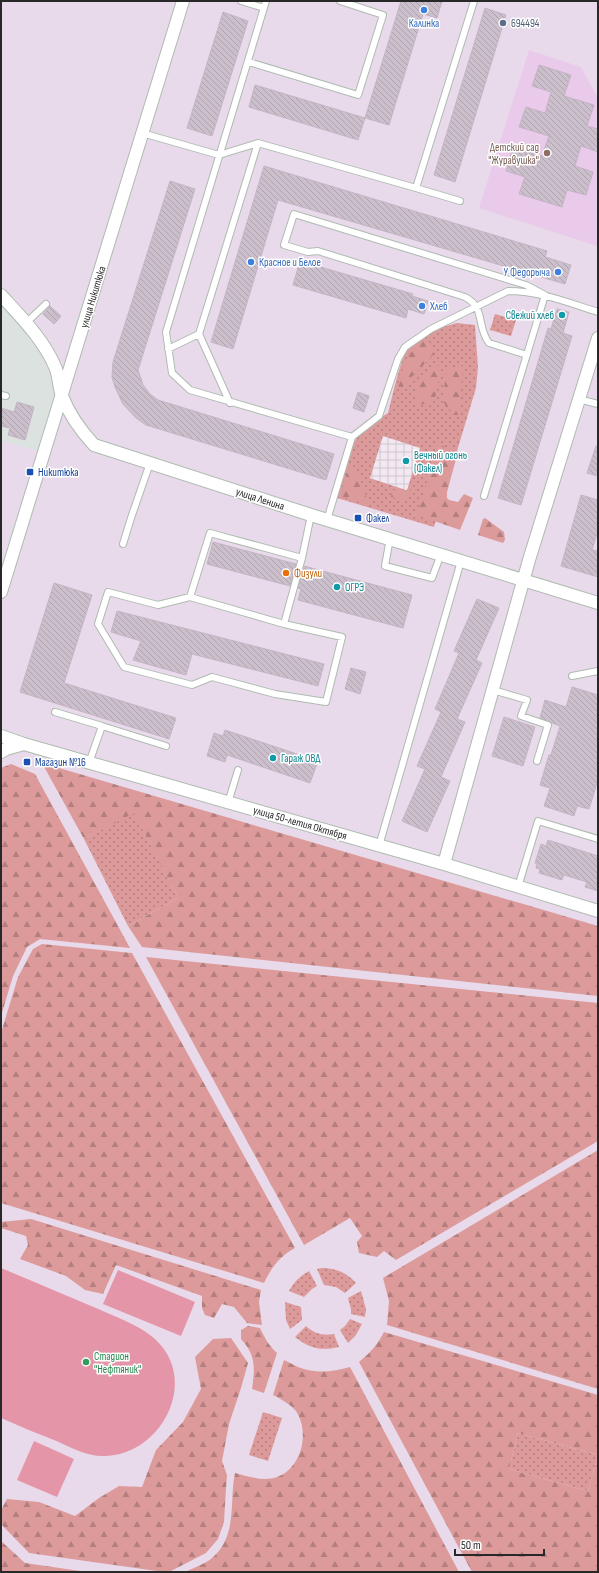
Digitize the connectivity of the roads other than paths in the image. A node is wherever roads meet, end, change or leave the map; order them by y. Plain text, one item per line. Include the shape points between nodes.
1 (183, 1) edge
2 (241, 1) edge
3 (266, 1) edge
4 (340, 1) edge
5 (474, 1) edge
6 (264, 8) junction
7 (249, 62) junction
8 (142, 133) junction
9 (258, 143) junction
10 (219, 155) junction
11 (416, 188) junction
12 (460, 201) dead end
13 (1, 295) edge
14 (545, 295) junction
15 (46, 304) dead end
16 (477, 306) junction
17 (598, 312) edge
18 (26, 323) junction
19 (199, 334) junction
20 (598, 338) edge
21 (168, 349) junction
22 (527, 355) junction
23 (62, 396) junction
24 (578, 399) junction
25 (230, 403) junction
26 (598, 404) edge
27 (352, 437) junction
28 (150, 463) junction
29 (484, 496) dead end
30 (311, 515) junction
31 (327, 520) junction
32 (390, 538) junction
33 (123, 544) dead end
34 (441, 554) junction
35 (302, 558) junction
36 (460, 561) junction
37 (524, 580) junction
38 (1, 592) edge
39 (190, 597) junction
40 (598, 603) edge
41 (284, 624) junction
42 (598, 671) edge
43 (572, 676) dead end
44 (493, 690) junction
45 (55, 712) dead end
46 (102, 726) junction
47 (1, 736) edge
48 (24, 744) junction
49 (166, 746) dead end
50 (1, 752) edge
51 (537, 761) dead end
52 (89, 763) junction
53 (238, 770) dead end
54 (228, 803) junction
55 (598, 839) edge
56 (379, 846) junction
57 (444, 864) junction
58 (518, 887) junction
59 (598, 911) edge

1 - 8 street, улица Никитюка
2 - 6 lane
3 - 6 lane
4 - 7 lane via 384,15 358,95
5 - 11 lane
6 - 7 lane
7 - 10 lane
8 - 10 lane
8 - 23 street, улица Никитюка
9 - 10 lane
9 - 11 lane
9 - 19 lane
10 - 21 lane via 166,332
11 - 12 lane
13 - 18 street, улица Ленина
14 - 16 lane via 508,291
14 - 16 lane via 526,285 294,214 284,245 308,252 318,251 465,297
14 - 17 lane
14 - 22 lane
15 - 18 lane
16 - 22 lane via 482,332 489,343
16 - 27 lane via 431,329 405,347 398,359 379,416
18 - 23 street, улица Ленина via 56,369
19 - 21 lane
19 - 25 lane
20 - 24 street
21 - 25 lane via 172,373 190,390
22 - 29 lane
23 - 28 street, улица Ленина via 76,422 94,445
23 - 38 street, улица Никитюка
24 - 26 lane
24 - 37 street
25 - 27 lane
27 - 31 lane
28 - 30 street, улица Ленина
28 - 33 lane
30 - 31 street, улица Ленина
30 - 35 lane
31 - 32 street, улица Ленина
32 - 34 street, улица Ленина
32 - 34 lane via 385,566 432,578
34 - 36 street, улица Ленина
35 - 39 lane via 210,533
35 - 41 lane
36 - 37 street, улица Ленина
36 - 56 lane
37 - 40 street, улица Ленина
37 - 44 street
39 - 41 lane
39 - 41 lane via 158,606 108,592 98,624 124,667 192,685 212,677 275,694 326,702 342,637
42 - 43 lane
44 - 51 lane via 527,700 521,716 548,724
44 - 57 street
45 - 46 lane
46 - 49 lane
46 - 52 lane
47 - 48 street, улица 50-летия Октября
48 - 50 street
48 - 52 street, улица 50-летия Октября
52 - 54 street, улица 50-летия Октября
53 - 54 lane
54 - 56 street, улица 50-летия Октября
55 - 58 lane via 538,821
56 - 57 street, улица 50-летия Октября
57 - 58 street, улица 50-летия Октября
58 - 59 street, улица 50-летия Октября

